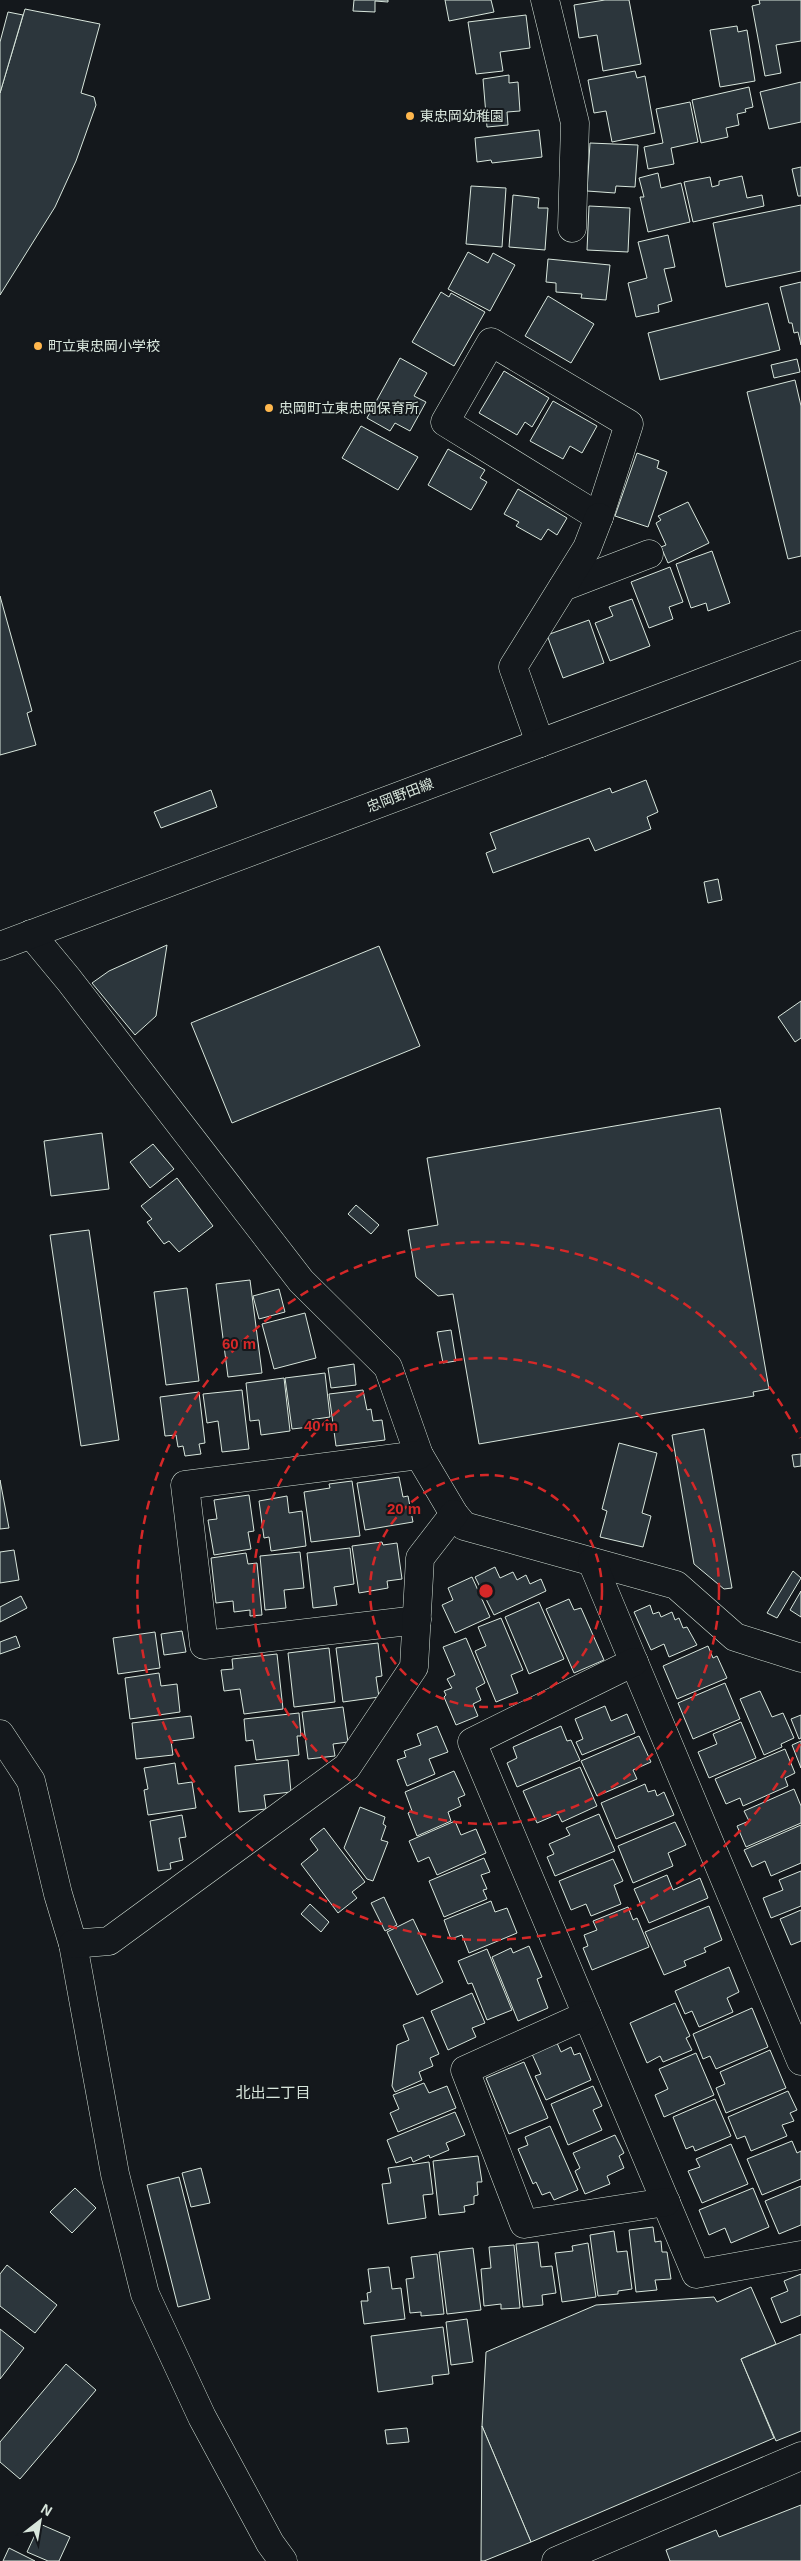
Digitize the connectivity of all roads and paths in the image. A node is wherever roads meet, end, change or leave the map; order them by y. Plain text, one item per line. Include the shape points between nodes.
1 (545, 0) edge
2 (572, 228) dead end
3 (599, 517) junction
4 (649, 554) dead end
5 (563, 587) junction
6 (801, 645) edge
7 (540, 743) junction
8 (31, 934) junction
9 (0, 946) edge
10 (419, 1456) junction
11 (454, 1514) junction
12 (592, 1562) junction
13 (417, 1620) junction
14 (801, 1658) edge
15 (634, 1662) junction
16 (0, 1734) edge
17 (73, 1944) junction
18 (587, 2015) junction
19 (801, 2061) edge
20 (666, 2202) junction
21 (801, 2255) edge
22 (801, 2456) edge
23 (283, 2561) edge
24 (556, 2561) edge

1 - 2 street via 575,123
3 - 3 street via 629,424 491,342 445,422
3 - 5 street via 587,548
4 - 5 street
5 - 7 street via 513,667
6 - 7 street, 忠岡野田線
7 - 8 street, 忠岡野田線
8 - 9 street, 忠岡野田線
8 - 10 street via 301,1282 388,1367
10 - 11 street
10 - 13 street via 185,1485 204,1645
11 - 12 street via 464,1526
11 - 13 street via 420,1558
12 - 14 street via 676,1585 735,1637
12 - 15 street
13 - 17 street via 414,1667 347,1767 109,1941
15 - 18 street via 472,1742
15 - 19 street
16 - 17 street via 31,1781
17 - 23 street via 115,2174 145,2294 202,2417 270,2543
18 - 20 street
18 - 20 street via 465,2070 524,2224
20 - 21 street via 696,2274
22 - 24 street

